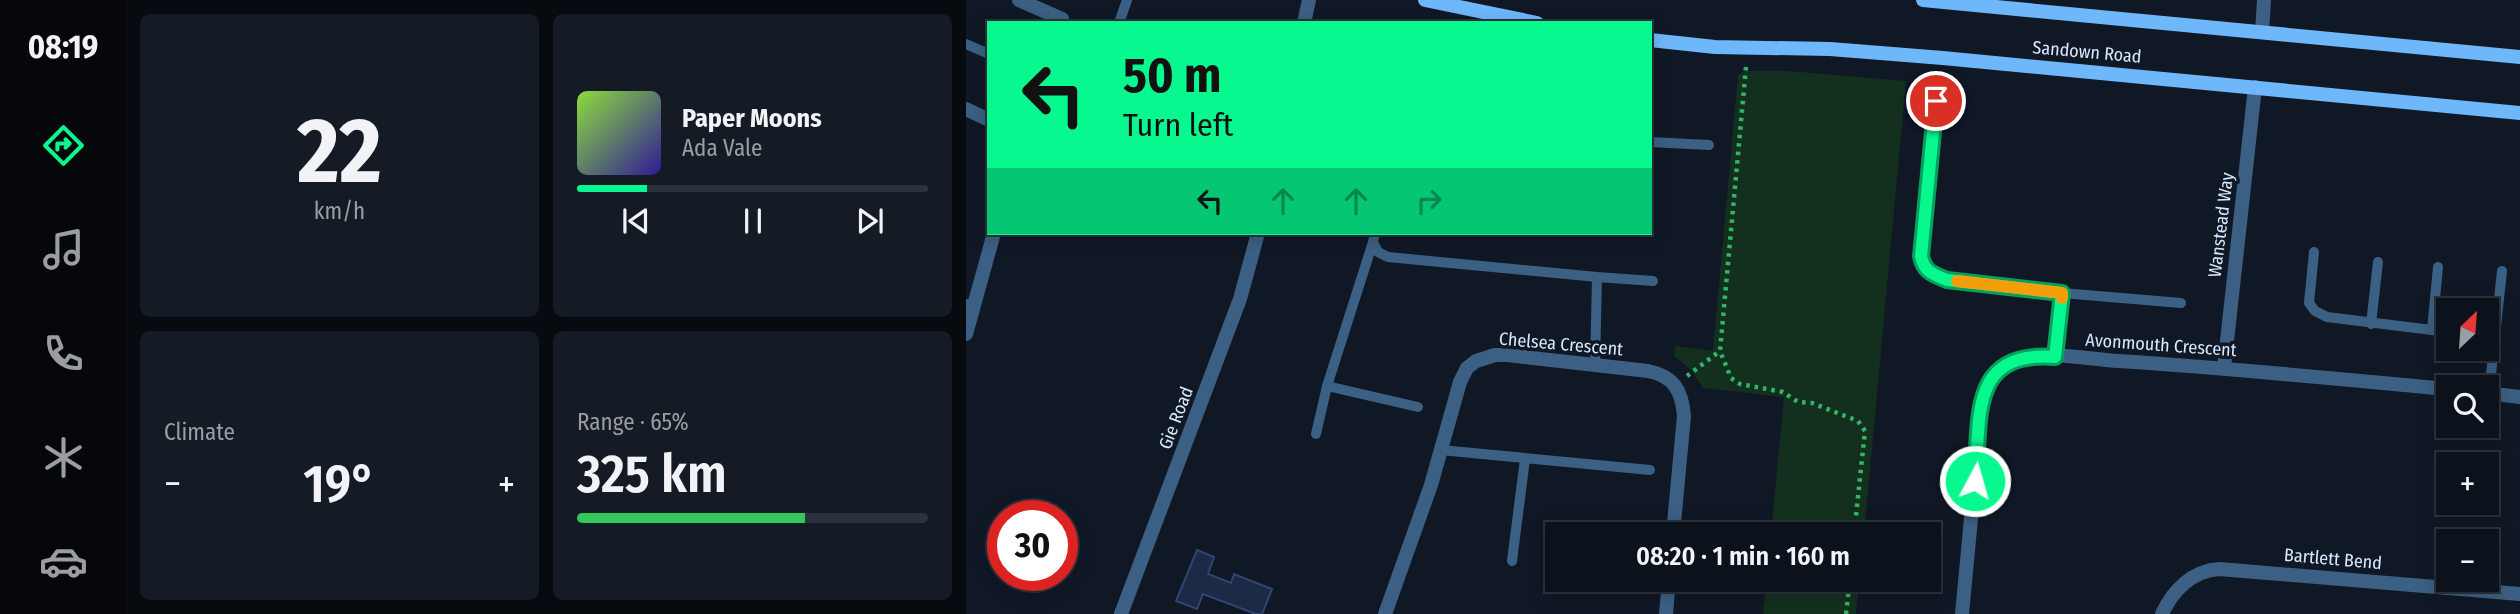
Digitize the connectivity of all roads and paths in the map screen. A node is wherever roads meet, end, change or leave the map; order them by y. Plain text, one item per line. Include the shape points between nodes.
1 (1019, 0) edge
2 (1128, 0) edge
3 (1309, 0) edge
4 (1425, 0) edge
5 (1923, 0) edge
6 (2264, 0) edge
7 (1062, 19) dead end
8 (1120, 21) edge
9 (1304, 21) edge
10 (1527, 21) edge
11 (2262, 32) junction
12 (1652, 40) edge
13 (966, 44) edge
14 (987, 53) edge
15 (2520, 57) edge
16 (1746, 67) dead end
17 (2255, 87) junction
18 (1936, 101) dead end
19 (966, 109) edge
20 (2520, 113) edge
21 (987, 119) edge
22 (1652, 142) edge
23 (1709, 145) dead end
24 (993, 235) edge
25 (1257, 235) edge
26 (1374, 237) edge
27 (2314, 251) dead end
28 (2378, 262) dead end
29 (2438, 267) dead end
30 (2502, 271) dead end
31 (1597, 277) junction
32 (1653, 281) dead end
33 (2062, 293) junction
34 (2497, 298) edge
35 (2181, 303) dead end
36 (970, 307) edge
37 (2371, 324) junction
38 (2432, 330) junction
39 (2436, 330) edge
40 (966, 334) edge
41 (1720, 351) junction
42 (2055, 357) junction
43 (1595, 365) junction
44 (2224, 368) junction
45 (1676, 385) junction
46 (1327, 386) junction
47 (2436, 388) edge
48 (2499, 394) edge
49 (2520, 397) edge
50 (1418, 407) dead end
51 (1316, 434) dead end
52 (1441, 450) junction
53 (1525, 459) junction
54 (1650, 470) dead end
55 (1674, 522) edge
56 (1855, 522) edge
57 (1512, 561) dead end
58 (1668, 592) edge
59 (1849, 592) edge
60 (2520, 594) edge
61 (1121, 614) edge
62 (1384, 614) edge
63 (1666, 614) edge
64 (1846, 614) edge
65 (1962, 614) edge
66 (2162, 614) edge

1 - 7 street
2 - 8 lane
3 - 9 street
4 - 10 main road
5 - 11 main road, Sandown Road
6 - 11 street
11 - 15 main road, Sandown Road
12 - 17 main road, Sandown Road via 1715,47 1830,49
13 - 14 lane
16 - 41 path
17 - 20 main road, Sandown Road
17 - 44 street, Wanstead Way
18 - 33 lane via 1923,266 1947,280
19 - 21 street
22 - 23 lane
24 - 36 street
25 - 61 street, Gie Road via 1240,299
26 - 31 lane via 1378,252 1388,257
26 - 46 lane
27 - 37 lane via 2309,303 2315,311
28 - 37 lane
29 - 38 lane
30 - 34 lane
31 - 32 lane
31 - 43 lane
33 - 35 lane
33 - 42 lane
36 - 40 street
37 - 38 lane
38 - 39 lane
41 - 45 path
41 - 56 path via 1731,378 1740,384 1783,392 1798,402 1858,421 1866,431
42 - 44 street, Avonmouth Crescent
42 - 65 street, Avonmouth Crescent via 2012,361 1996,371 1986,389
43 - 45 street, Chelsea Crescent via 1652,372
43 - 52 street, Chelsea Crescent via 1507,355 1476,361 1460,382
44 - 47 street, Avonmouth Crescent
45 - 55 street via 1684,416
46 - 50 lane
46 - 51 lane
48 - 49 street
52 - 53 lane
52 - 62 street, Chelsea Crescent
53 - 54 lane
53 - 57 lane
58 - 63 street
59 - 64 path
60 - 66 street, Bartlett Bend via 2219,569 2187,580

